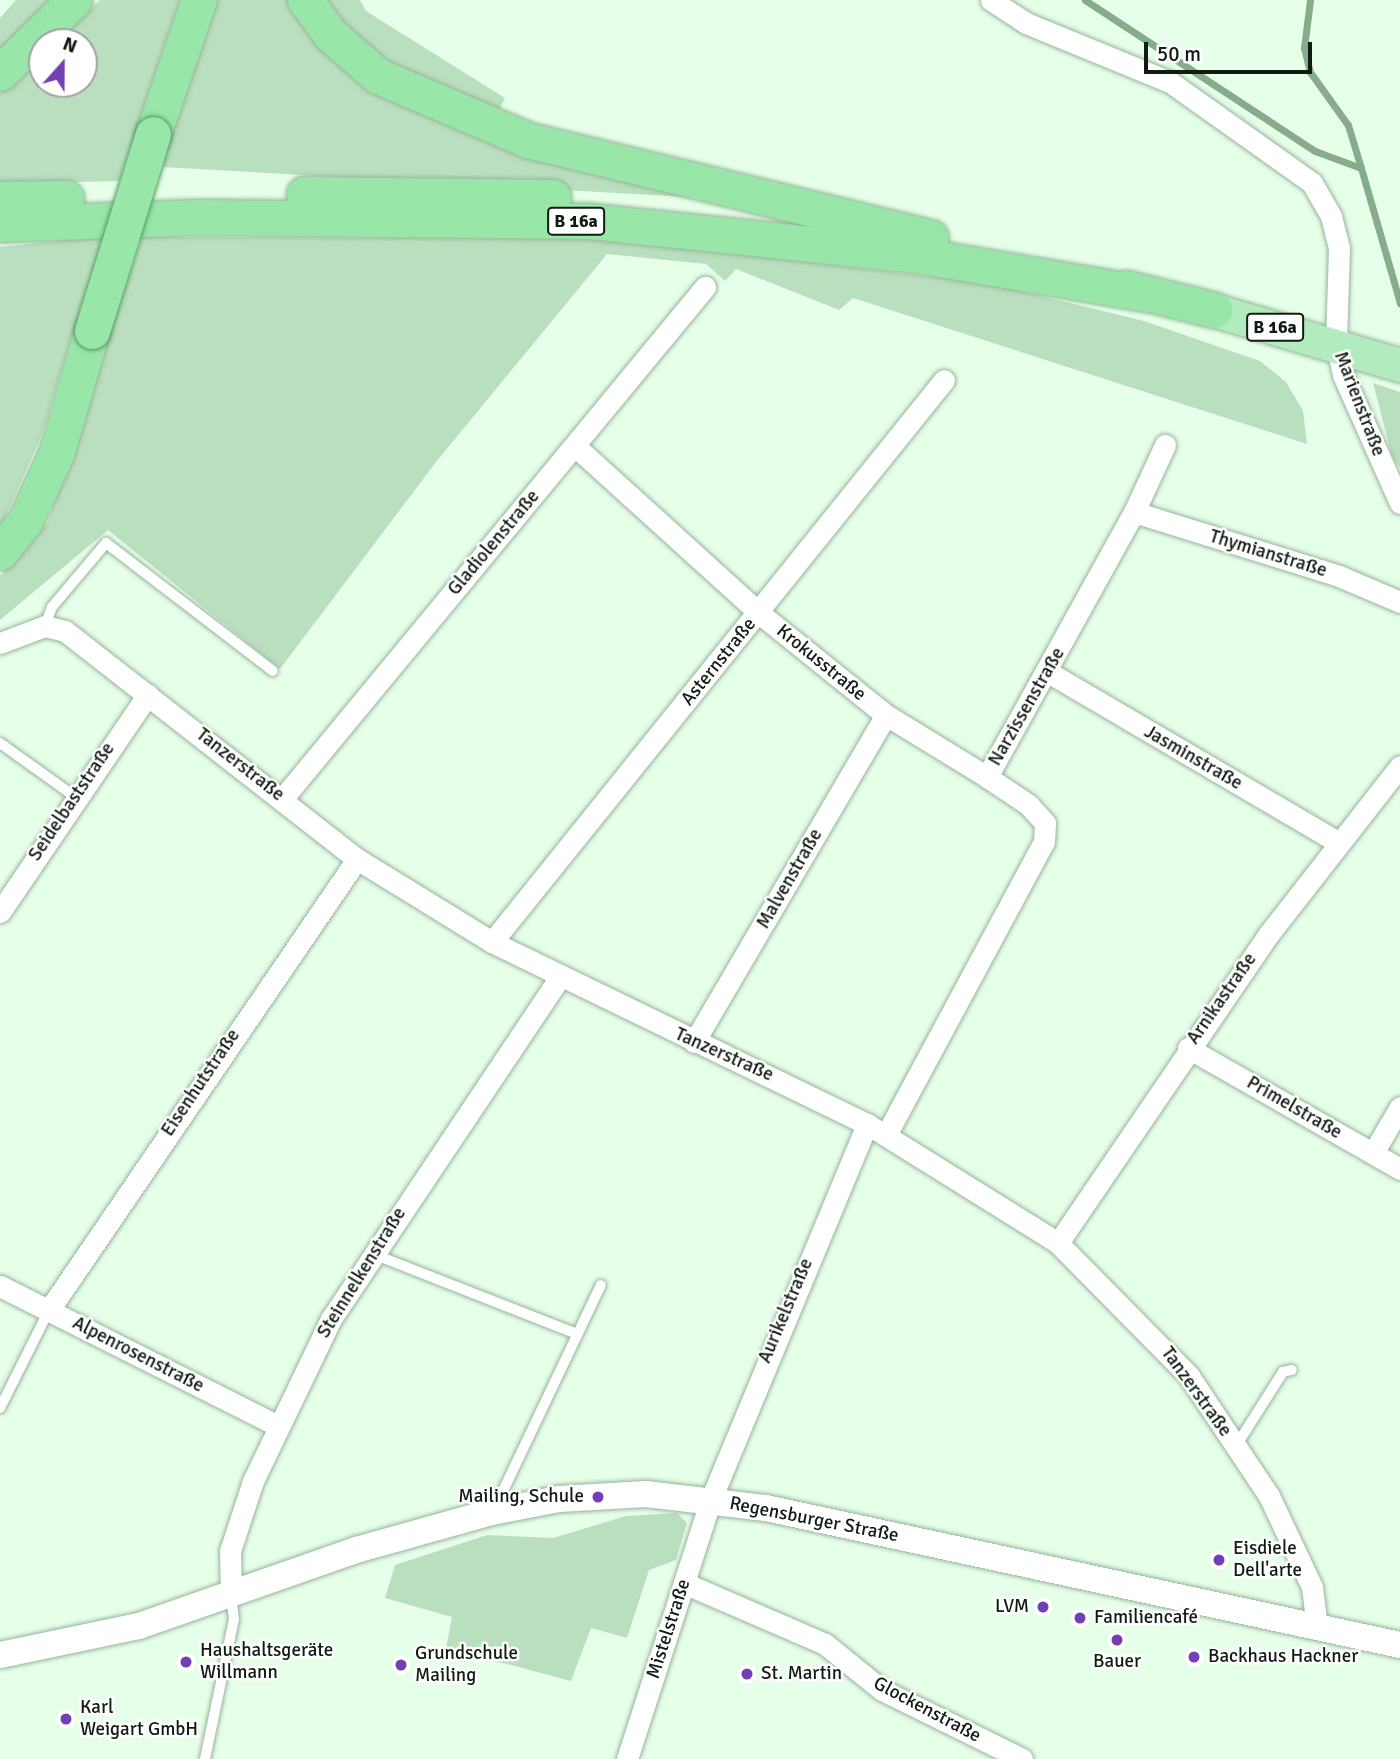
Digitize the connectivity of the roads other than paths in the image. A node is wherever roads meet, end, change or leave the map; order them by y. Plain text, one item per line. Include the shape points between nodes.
1 (74, 0) edge
2 (199, 0) edge
3 (305, 0) edge
4 (992, 0) edge
5 (0, 73) edge
6 (0, 199) edge
7 (0, 224) edge
8 (925, 236) junction
9 (705, 287) dead end
10 (1148, 294) junction
11 (1214, 310) joint
12 (1336, 344) junction
13 (1388, 361) edge
14 (944, 380) dead end
15 (1165, 445) dead end
16 (575, 446) junction
17 (1400, 503) edge
18 (1134, 512) junction
19 (0, 552) edge
20 (1400, 601) edge
21 (759, 613) junction
22 (45, 626) junction
23 (0, 643) edge
24 (273, 671) dead end
25 (1048, 673) junction
26 (148, 694) junction
27 (886, 715) junction
28 (0, 743) edge
29 (1400, 766) edge
30 (987, 777) junction
31 (74, 796) junction
32 (283, 798) junction
33 (1338, 842) junction
34 (357, 859) junction
35 (0, 912) edge
36 (492, 942) junction
37 (559, 979) junction
38 (694, 1042) junction
39 (1188, 1048) junction
40 (1400, 1107) edge
41 (867, 1125) junction
42 (886, 1135) junction
43 (1373, 1153) junction
44 (1400, 1169) edge
45 (1058, 1242) junction
46 (373, 1254) junction
47 (601, 1285) dead end
48 (0, 1286) edge
49 (49, 1310) junction
50 (577, 1334) junction
51 (1292, 1370) dead end
52 (0, 1408) edge
53 (276, 1425) junction
54 (1236, 1446) junction
55 (710, 1499) junction
56 (492, 1512) junction
57 (684, 1583) junction
58 (231, 1594) junction
59 (1317, 1627) junction
60 (1400, 1645) edge
61 (0, 1655) edge
62 (205, 1759) edge
63 (627, 1759) edge
64 (1023, 1759) edge

1 - 5 highway
2 - 19 highway, bridge via 153,134 56,454 25,521
3 - 8 highway via 331,35 378,76 528,140
4 - 12 street via 1026,23 1170,82 1303,174 1323,199 1339,248
6 - 8 highway, B 16a via 449,192 584,199
7 - 10 highway, B 16a via 199,217 589,221 917,256
8 - 10 highway, B 16a
9 - 16 street, Gladiolenstraße
10 - 11 highway, B 16a
11 - 12 main road, B 16a
12 - 13 main road, B 16a
12 - 17 street, Marienstraße
14 - 21 street, Asternstraße
15 - 18 street, Narzissenstraße
16 - 21 street, Krokusstraße
16 - 32 street, Gladiolenstraße
18 - 20 street, Thymianstraße
18 - 25 street, Narzissenstraße
21 - 27 street, Krokusstraße
21 - 36 street, Asternstraße
22 - 23 street
22 - 24 lane via 52,607 107,543
22 - 26 street, Tanzerstraße via 87,645
25 - 30 street, Narzissenstraße
25 - 33 street, Jasminstraße
26 - 31 street, Seidelbaststraße
26 - 32 street, Tanzerstraße
27 - 30 street, Krokusstraße
27 - 38 street, Malvenstraße
28 - 31 lane
29 - 33 street, Arnikastraße
30 - 42 street, Narzissenstraße via 1030,805 1045,823 1044,842
31 - 35 street, Seidelbaststraße
32 - 34 street, Tanzerstraße
33 - 39 street, Arnikastraße
34 - 36 street, Tanzerstraße
34 - 49 street, Eisenhutstraße
36 - 37 street, Tanzerstraße
37 - 38 street, Tanzerstraße
37 - 46 street, Steinnelkenstraße
38 - 41 street, Tanzerstraße
39 - 43 street, Primelstraße
39 - 45 street, Arnikastraße
40 - 43 street
41 - 42 street, Tanzerstraße
41 - 55 street, Aurikelstraße
42 - 45 street, Tanzerstraße
43 - 44 street, Primelstraße
45 - 54 street, Tanzerstraße via 1158,1339
46 - 50 lane
46 - 53 street, Steinnelkenstraße
47 - 50 lane
48 - 49 street, Alpenrosenstraße
49 - 52 lane
49 - 53 street, Alpenrosenstraße
50 - 56 lane
51 - 54 lane via 1283,1372
53 - 58 street, Steinnelkenstraße via 230,1551
54 - 59 street, Tanzerstraße via 1269,1496 1312,1587
55 - 56 street, Regensburger Straße via 598,1497
55 - 57 street, Mistelstraße
55 - 59 street, Regensburger Straße
56 - 58 street, Regensburger Straße
57 - 63 street, Mistelstraße
57 - 64 street, Glockenstraße via 825,1644 882,1690
58 - 61 street, Regensburger Straße via 139,1626
58 - 62 lane via 234,1619
59 - 60 street, Regensburger Straße

